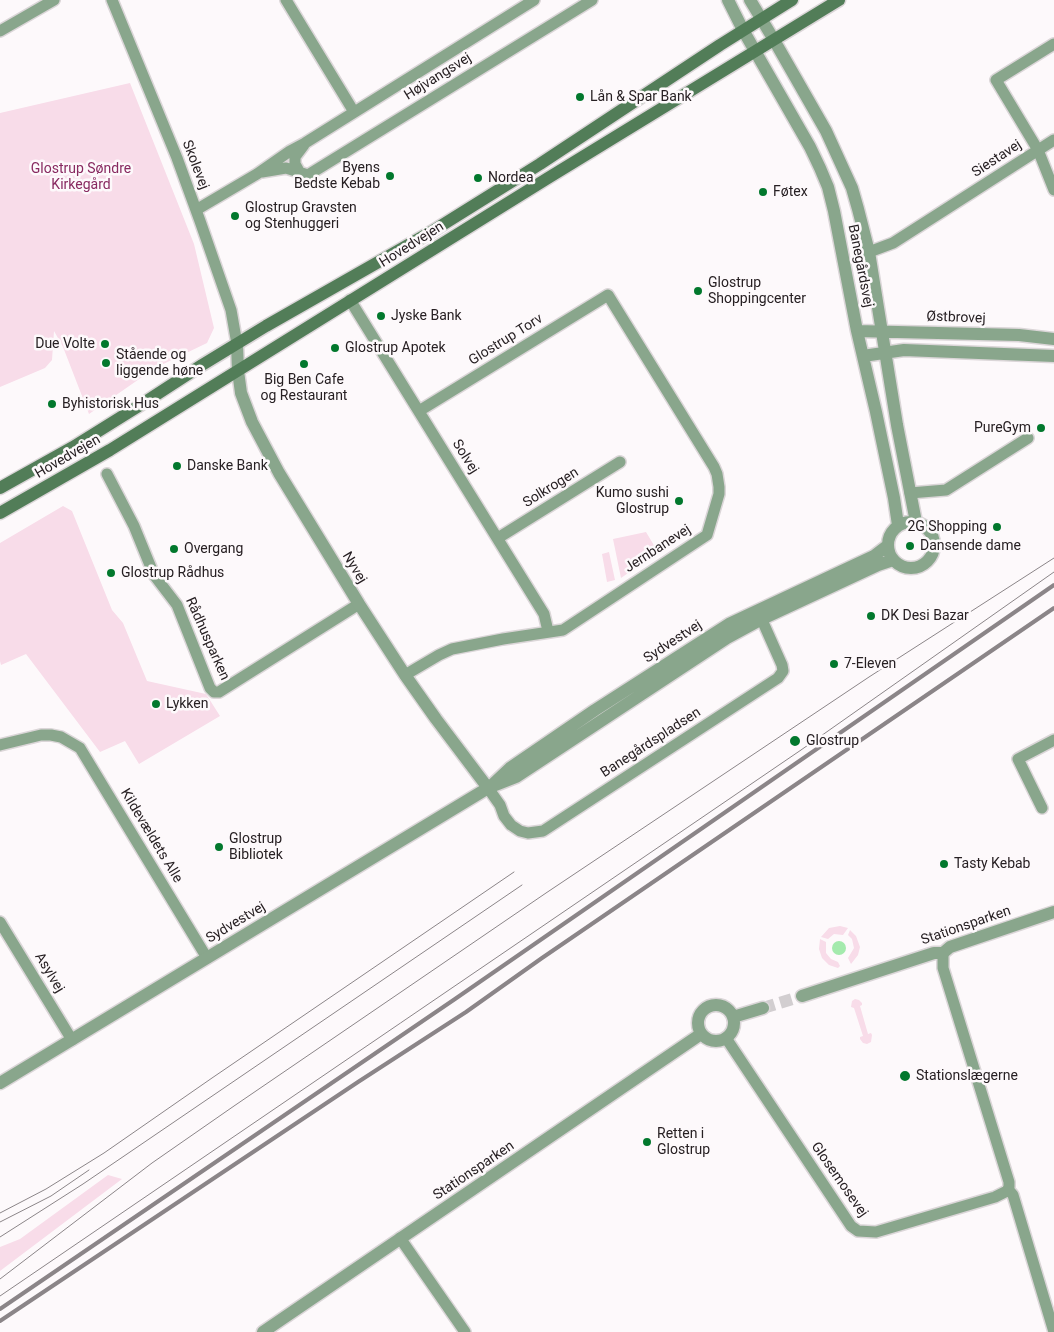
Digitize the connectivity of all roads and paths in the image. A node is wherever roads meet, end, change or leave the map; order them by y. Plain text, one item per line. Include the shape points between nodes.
1 (54, 0) edge
2 (112, 0) edge
3 (286, 0) edge
4 (534, 0) edge
5 (592, 0) edge
6 (728, 0) edge
7 (750, 0) edge
8 (792, 0) edge
9 (839, 0) edge
10 (762, 19) junction
11 (743, 30) junction
12 (0, 31) edge
13 (774, 40) junction
14 (1054, 44) edge
15 (755, 51) junction
16 (354, 112) junction
17 (1054, 140) edge
18 (305, 143) junction
19 (1038, 150) junction
20 (300, 173) junction
21 (258, 174) junction
22 (1054, 190) edge
23 (196, 210) junction
24 (869, 252) junction
25 (608, 295) joint
26 (350, 300) junction
27 (857, 331) junction
28 (882, 331) junction
29 (1054, 339) edge
30 (237, 344) junction
31 (886, 352) junction
32 (863, 356) junction
33 (1054, 356) edge
34 (238, 370) junction
35 (419, 411) junction
36 (1028, 438) dead end
37 (620, 462) dead end
38 (107, 474) dead end
39 (0, 488) edge
40 (910, 493) junction
41 (0, 513) edge
42 (916, 522) junction
43 (898, 526) junction
44 (498, 538) junction
45 (887, 546) junction
46 (893, 560) junction
47 (359, 604) junction
48 (760, 614) junction
49 (548, 632) junction
50 (405, 675) junction
51 (1054, 740) edge
52 (0, 745) edge
53 (488, 788) junction
54 (1042, 808) dead end
55 (1054, 912) edge
56 (0, 922) edge
57 (943, 953) junction
58 (207, 958) junction
59 (802, 996) tunnel mouth
60 (763, 1008) tunnel mouth
61 (734, 1017) junction
62 (701, 1034) junction
63 (726, 1038) junction
64 (72, 1040) junction
65 (0, 1084) edge
66 (1008, 1189) junction
67 (400, 1238) junction
68 (263, 1332) edge
69 (465, 1332) edge
70 (1054, 1332) edge

1 - 12 street
2 - 23 street, Skolevej
3 - 16 street
4 - 16 street, Højvangsvej
5 - 20 street, Højvangsvej via 308,175
6 - 11 street, Banegårdsvej
7 - 10 street, Banegårdsvej
8 - 10 main road, Hovedvejen
9 - 13 main road, Hovedvejen
10 - 11 main road, Hovedvejen
10 - 13 street, Banegårdsvej
11 - 15 street, Banegårdsvej
11 - 30 main road, Hovedvejen via 431,232
13 - 15 main road, Hovedvejen
13 - 24 street, Banegårdsvej via 834,147 852,188
14 - 19 street, Siestavej via 996,80
15 - 26 main road, Hovedvejen
15 - 27 street, Banegårdsvej via 828,187
16 - 18 street, Højvangsvej
17 - 19 street
18 - 20 street via 295,157
18 - 21 street, Højvangsvej
19 - 22 street
19 - 24 street, Siestavej via 892,243
20 - 21 street, Højvangsvej via 281,168
21 - 23 street, Højvangsvej
23 - 30 street, Skolevej via 231,310
24 - 28 street, Banegårdsvej
25 - 35 street, Glostrup Torv
25 - 49 street, Jernbanevej via 714,467 719,480 719,494 707,535 563,630
26 - 34 main road, Hovedvejen
26 - 35 street, Solvej
27 - 28 street, Østbrovej
27 - 32 street, Banegårdsvej
28 - 29 street, Østbrovej
28 - 31 street, Banegårdsvej
30 - 34 street, Nyvej
30 - 39 main road, Hovedvejen via 73,447
31 - 32 street
31 - 33 street via 950,350
31 - 40 street, Banegårdsvej
32 - 43 street, Banegårdsvej
34 - 41 main road, Hovedvejen via 110,450
34 - 47 street, Nyvej via 241,393 262,441
35 - 44 street, Solvej
36 - 40 street via 946,490
37 - 44 street, Solkrogen
38 - 47 street, Rådhusparken via 134,526 154,575 177,605 214,692 219,692
40 - 42 street, Banegårdsvej
42 - 43 street
42 - 46 street via 932,535 934,550 929,560 913,568 903,567
43 - 45 street via 890,534
44 - 49 street, Solvej via 544,614
45 - 46 street
45 - 48 street, Sydvestvej via 874,556
46 - 48 street, Sydvestvej
47 - 50 street, Nyvej
48 - 53 street, Sydvestvej via 729,624 595,710 510,768
48 - 53 street, Banegårdspladsen via 782,665 782,675 548,828 528,833 511,825
49 - 50 street, Jernbanevej via 452,649
50 - 53 street, Nyvej
51 - 54 street via 1018,759
52 - 58 street, Kildevældets Alle via 41,735 61,737 80,748
53 - 58 street, Sydvestvej
55 - 57 street, Stationsparken via 950,946
56 - 64 street, Asylvej
57 - 59 street, Stationsparken via 934,953
57 - 66 street via 943,968 997,1140 1009,1182
58 - 64 street, Sydvestvej
60 - 61 street
61 - 62 street via 726,1007 707,1006 697,1022
61 - 63 street via 733,1029
62 - 63 street via 713,1041
62 - 67 street, Stationsparken
63 - 66 street, Glosemosevej via 840,1210 858,1231 876,1232 898,1226 995,1198
64 - 65 street, Sydvestvej
66 - 70 street via 1013,1195
67 - 68 street, Stationsparken
67 - 69 street

